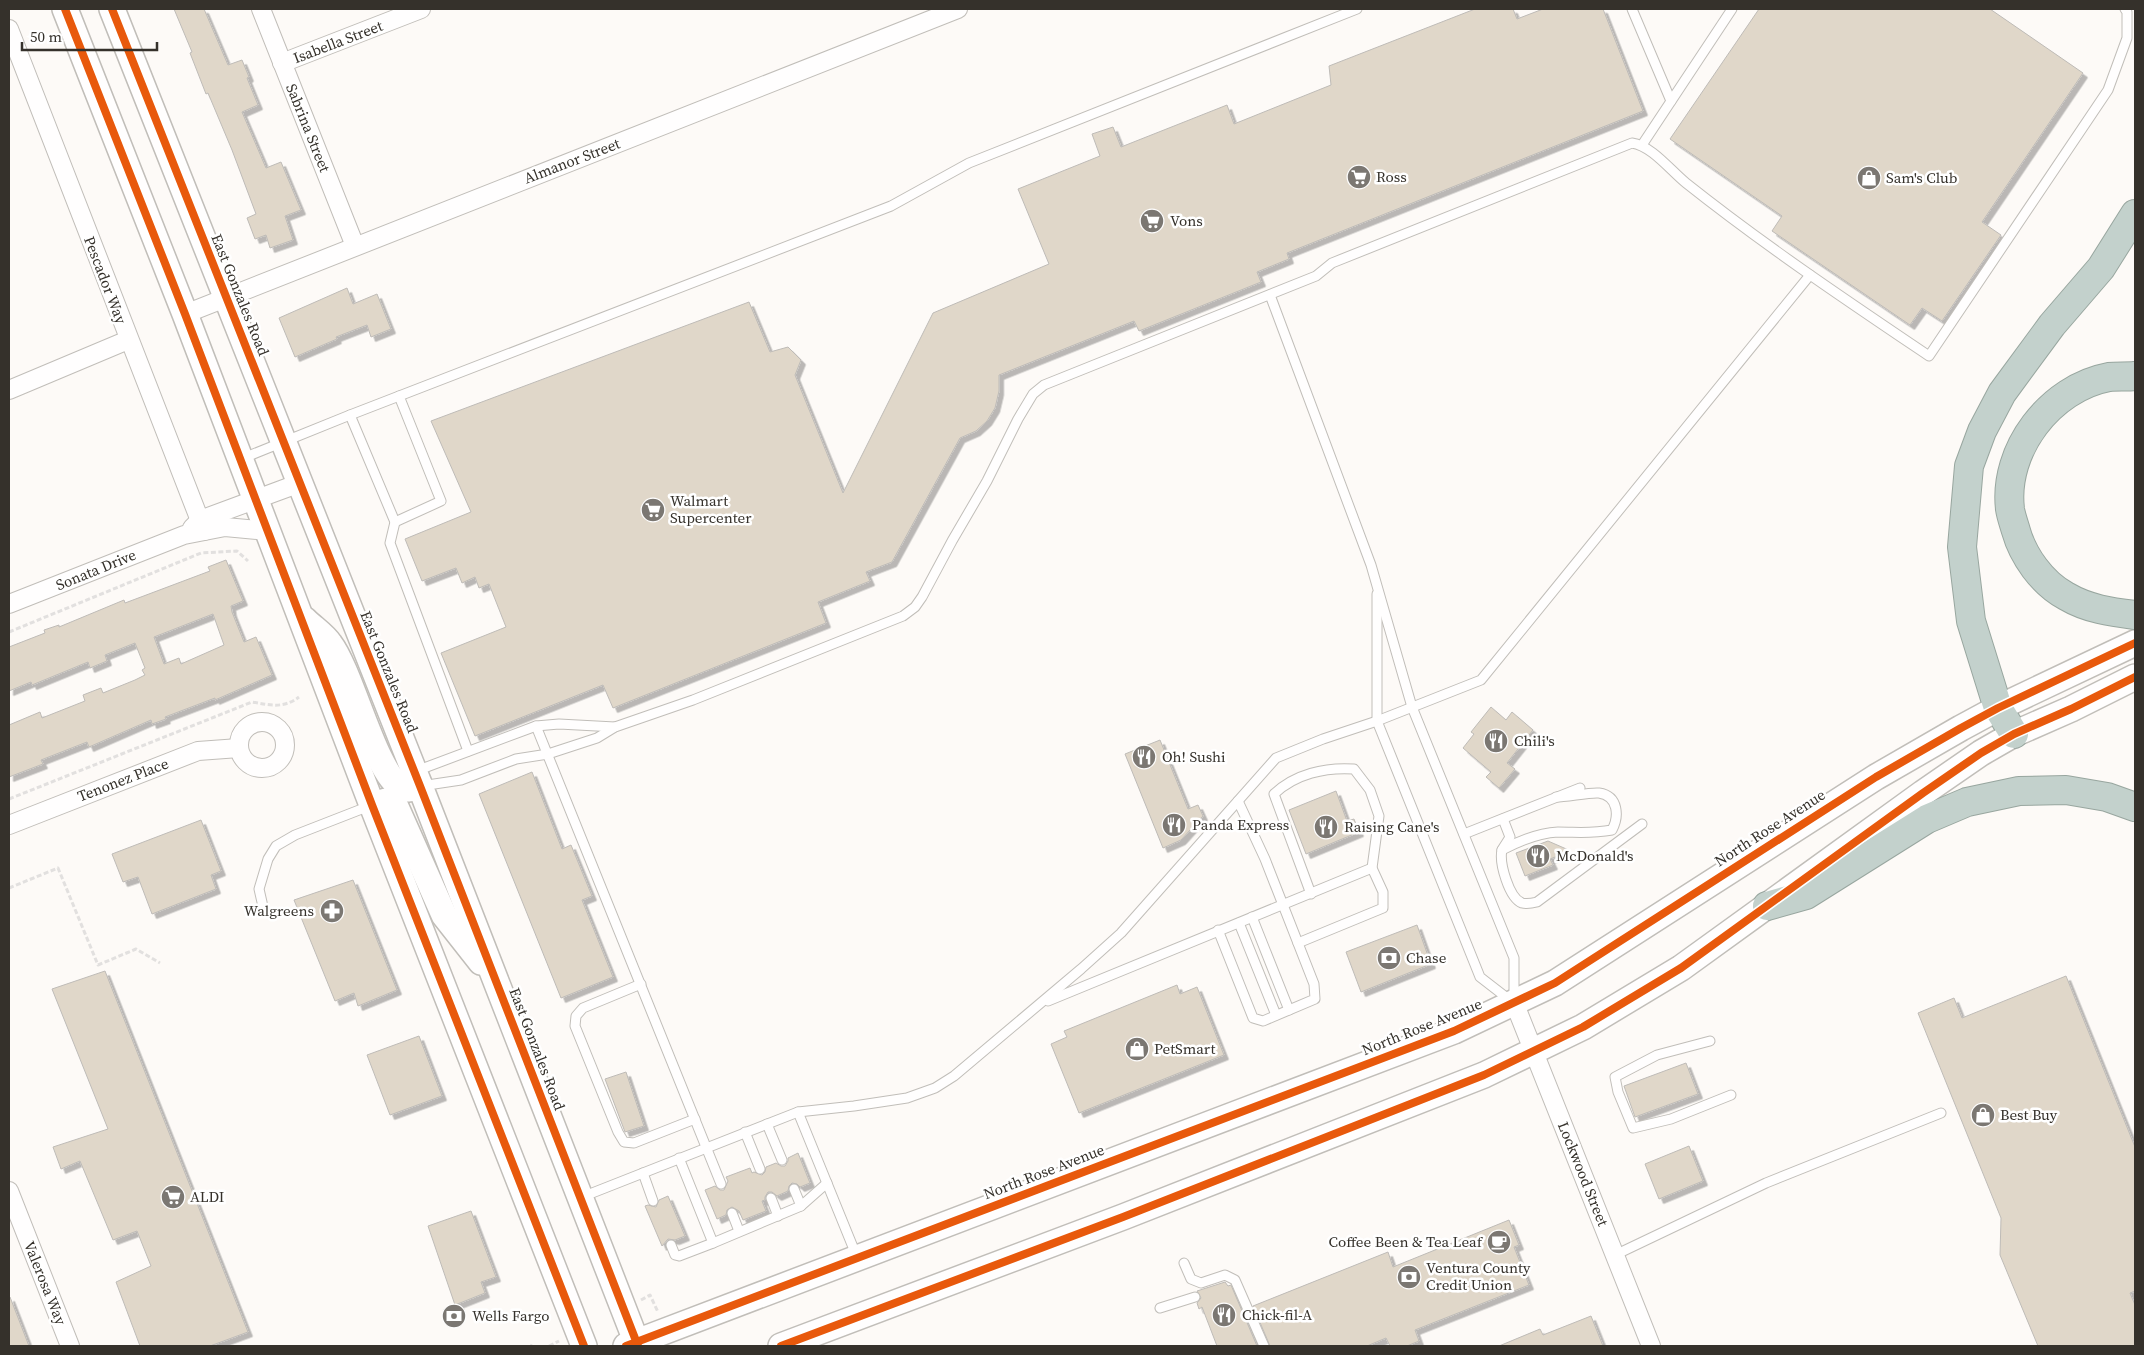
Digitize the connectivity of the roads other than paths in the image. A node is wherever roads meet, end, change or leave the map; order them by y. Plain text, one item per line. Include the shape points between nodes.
1 (65, 9) edge
2 (112, 9) edge
3 (261, 9) edge
4 (421, 9) edge
5 (958, 9) edge
6 (1357, 9) edge
7 (1632, 9) edge
8 (1732, 9) edge
9 (2124, 9) edge
10 (9, 29) edge
11 (282, 64) junction
12 (1670, 102) junction
13 (1642, 145) junction
14 (2135, 214) edge
15 (355, 246) junction
16 (1810, 275) junction
17 (1270, 295) junction
18 (226, 297) junction
19 (185, 314) junction
20 (128, 340) junction
21 (2135, 376) edge
22 (9, 390) edge
23 (399, 396) junction
24 (350, 415) junction
25 (283, 442) junction
26 (241, 459) junction
27 (300, 483) junction
28 (256, 499) junction
29 (395, 522) junction
30 (202, 526) junction
31 (268, 531) junction
32 (1377, 588) junction
33 (9, 604) edge
34 (2135, 615) edge
35 (301, 616) junction
36 (2135, 643) edge
37 (2135, 677) edge
38 (1412, 707) junction
39 (1998, 708) junction
40 (1377, 721) junction
41 (536, 726) junction
42 (615, 727) junction
43 (2014, 734) junction
44 (239, 748) dead end
45 (468, 751) junction
46 (548, 754) junction
47 (417, 779) junction
48 (1580, 788) dead end
49 (1556, 798) junction
50 (1238, 801) junction
51 (372, 805) junction
52 (2135, 807) edge
53 (1503, 819) junction
54 (1642, 824) dead end
55 (9, 825) edge
56 (1464, 834) junction
57 (1502, 850) junction
58 (1372, 868) junction
59 (1311, 894) junction
60 (1283, 905) junction
61 (1767, 906) junction
62 (264, 911) dead end
63 (1252, 917) junction
64 (1239, 922) junction
65 (1218, 930) junction
66 (1298, 942) junction
67 (494, 977) junction
68 (641, 984) junction
69 (1514, 1002) junction
70 (1039, 1005) junction
71 (1288, 1010) junction
72 (1276, 1015) junction
73 (1710, 1041) dead end
74 (1535, 1052) junction
75 (1731, 1094) dead end
76 (798, 1112) junction
77 (1941, 1113) dead end
78 (695, 1119) junction
79 (768, 1124) junction
80 (745, 1132) junction
81 (706, 1148) junction
82 (679, 1158) junction
83 (782, 1160) dead end
84 (760, 1169) dead end
85 (642, 1173) junction
86 (827, 1182) junction
87 (721, 1184) dead end
88 (794, 1189) dead end
89 (9, 1191) edge
90 (581, 1197) junction
91 (771, 1198) dead end
92 (654, 1201) dead end
93 (801, 1206) junction
94 (732, 1213) dead end
95 (778, 1216) junction
96 (739, 1231) junction
97 (713, 1243) junction
98 (671, 1245) dead end
99 (1615, 1255) junction
100 (857, 1258) junction
101 (1184, 1263) dead end
102 (1195, 1297) dead end
103 (1160, 1308) dead end
104 (634, 1345) edge
105 (70, 1346) edge
106 (584, 1346) edge
107 (781, 1346) edge
108 (1264, 1346) edge
109 (1651, 1346) edge

1 - 19 main road
2 - 18 main road, East Gonzales Road
3 - 11 street, Sabrina Street
4 - 11 street, Isabella Street
5 - 15 street, Almanor Street
6 - 23 lane via 969,163 891,206
7 - 12 lane
8 - 12 lane
9 - 16 lane via 2127,12 2127,38 2108,90 1929,356
10 - 20 street, Pescador Way
11 - 15 street, Sabrina Street
12 - 13 lane
13 - 16 lane via 1685,182
13 - 17 lane via 1632,143 1578,163 1332,263 1316,276
14 - 39 highway via 2101,268 2052,325 2002,393 1982,431 1969,466 1962,548 1965,581 1971,621
15 - 18 street, Almanor Street
16 - 38 lane via 1480,680
17 - 32 lane
17 - 42 lane via 1044,384 1033,394 1018,419 922,597 903,616 693,700
18 - 19 street, Almanor Street
18 - 25 main road, East Gonzales Road
19 - 26 main road
20 - 22 street
20 - 30 street, Pescador Way
21 - 34 highway via 2108,378 2078,387 2056,402 2035,424 2020,447 2011,475 2010,509 2021,547 2047,582 2065,596 2096,609
23 - 24 lane
23 - 29 lane via 441,501
24 - 25 lane
24 - 29 lane
25 - 26 lane
25 - 27 main road, East Gonzales Road
26 - 28 main road
27 - 28 street, Sonata Drive
27 - 47 main road, East Gonzales Road
28 - 30 street, Sonata Drive
28 - 31 main road
29 - 45 lane via 390,543
30 - 31 street, Sonata Drive
30 - 33 street, Sonata Drive
31 - 35 main road
32 - 38 lane
32 - 40 lane
35 - 47 main road via 330,644 352,688 379,756 393,779 408,790
35 - 51 main road
36 - 39 main road, North Rose Avenue
37 - 43 main road
38 - 40 lane
38 - 56 lane
39 - 43 highway
39 - 69 main road, North Rose Avenue via 1876,776 1555,983
40 - 50 lane via 1276,758
40 - 69 lane via 1480,977
41 - 42 lane
41 - 45 lane
41 - 46 lane
42 - 46 lane via 597,738
43 - 61 main road via 1923,793
44 - 55 street, Tenonez Place via 198,751
45 - 47 lane
46 - 47 lane via 516,759 461,780
46 - 68 lane
47 - 67 main road, East Gonzales Road
48 - 49 lane
49 - 53 lane
49 - 57 lane via 1599,793 1610,798 1616,806 1616,822 1612,830 1592,834 1556,832 1522,840
50 - 60 lane
50 - 70 lane via 1120,933
51 - 62 lane via 295,835 276,846 268,859 259,889
51 - 67 main road via 386,801 396,807 444,915
51 - 106 main road
52 - 61 highway via 2107,797 2066,790 2019,791 1967,802 1927,819 1806,895
53 - 56 lane
53 - 57 lane via 1510,837
54 - 57 lane via 1537,902 1524,904 1517,900 1502,864
56 - 69 lane via 1514,958
58 - 59 lane
58 - 59 lane via 1378,816 1370,790 1354,769 1332,767 1286,783 1274,794
58 - 66 lane via 1383,892 1383,908
59 - 60 lane
60 - 63 lane
60 - 66 lane
61 - 74 main road via 1681,968
63 - 64 lane
63 - 71 lane
64 - 65 lane
64 - 72 lane
65 - 70 lane
65 - 72 lane via 1253,1018 1263,1021
66 - 71 lane via 1314,984 1315,999
67 - 90 main road, East Gonzales Road
68 - 78 lane
68 - 78 lane via 583,1008 576,1016 576,1026 618,1132 624,1142 634,1143
69 - 74 street, Lockwood Street
69 - 100 main road, North Rose Avenue via 1445,1034
70 - 76 lane via 935,1088 907,1098
71 - 72 lane
73 - 75 lane via 1657,1055 1615,1077 1618,1092 1633,1128 1671,1119
74 - 99 street, Lockwood Street
74 - 107 main road via 1123,1217
76 - 79 lane
76 - 86 lane
77 - 99 lane via 1766,1183
78 - 81 lane
79 - 80 lane
79 - 83 lane
80 - 81 lane
80 - 84 lane
81 - 82 lane
81 - 87 lane
82 - 85 lane
82 - 97 lane
85 - 90 lane
85 - 92 lane
86 - 93 lane
86 - 100 lane
88 - 93 lane
89 - 105 street, Valerosa Way
90 - 104 main road, East Gonzales Road
91 - 95 lane
93 - 95 lane
94 - 96 lane
95 - 96 lane
96 - 97 lane
97 - 98 lane via 680,1256 675,1255
99 - 109 street, Lockwood Street
100 - 104 main road, North Rose Avenue
101 - 108 lane via 1190,1279 1201,1283 1225,1275
102 - 103 lane

